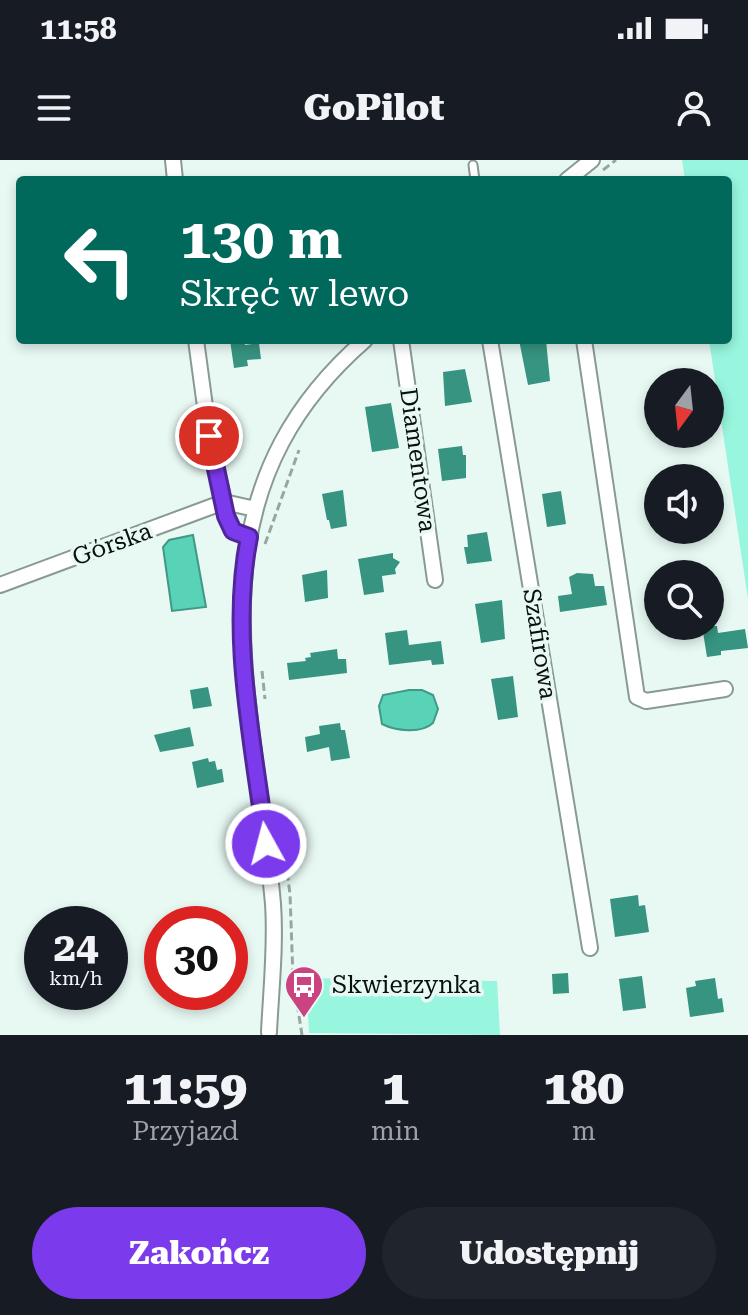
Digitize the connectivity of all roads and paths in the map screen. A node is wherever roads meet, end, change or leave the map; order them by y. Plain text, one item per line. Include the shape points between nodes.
1 (592, 160) edge
2 (473, 165) dead end
3 (474, 176) edge
4 (572, 176) edge
5 (197, 344) edge
6 (361, 344) edge
7 (402, 344) edge
8 (491, 344) edge
9 (585, 344) edge
10 (299, 450) dead end
11 (224, 502) junction
12 (255, 509) junction
13 (249, 537) junction
14 (263, 552) dead end
15 (435, 580) dead end
16 (0, 585) edge
17 (261, 666) dead end
18 (725, 689) dead end
19 (266, 709) dead end
20 (279, 816) dead end
21 (590, 948) dead end
22 (266, 1034) edge
23 (302, 1035) edge

1 - 4 street
2 - 3 lane
5 - 11 street
6 - 12 street via 291,426
7 - 15 street, Diamentowa
8 - 21 street, Szafirowa
9 - 18 street via 637,697 646,701
10 - 14 path
11 - 12 street
11 - 13 lane via 233,531
11 - 16 street, Górska
12 - 13 street
13 - 22 street via 242,649 273,908
17 - 19 path
20 - 23 path

